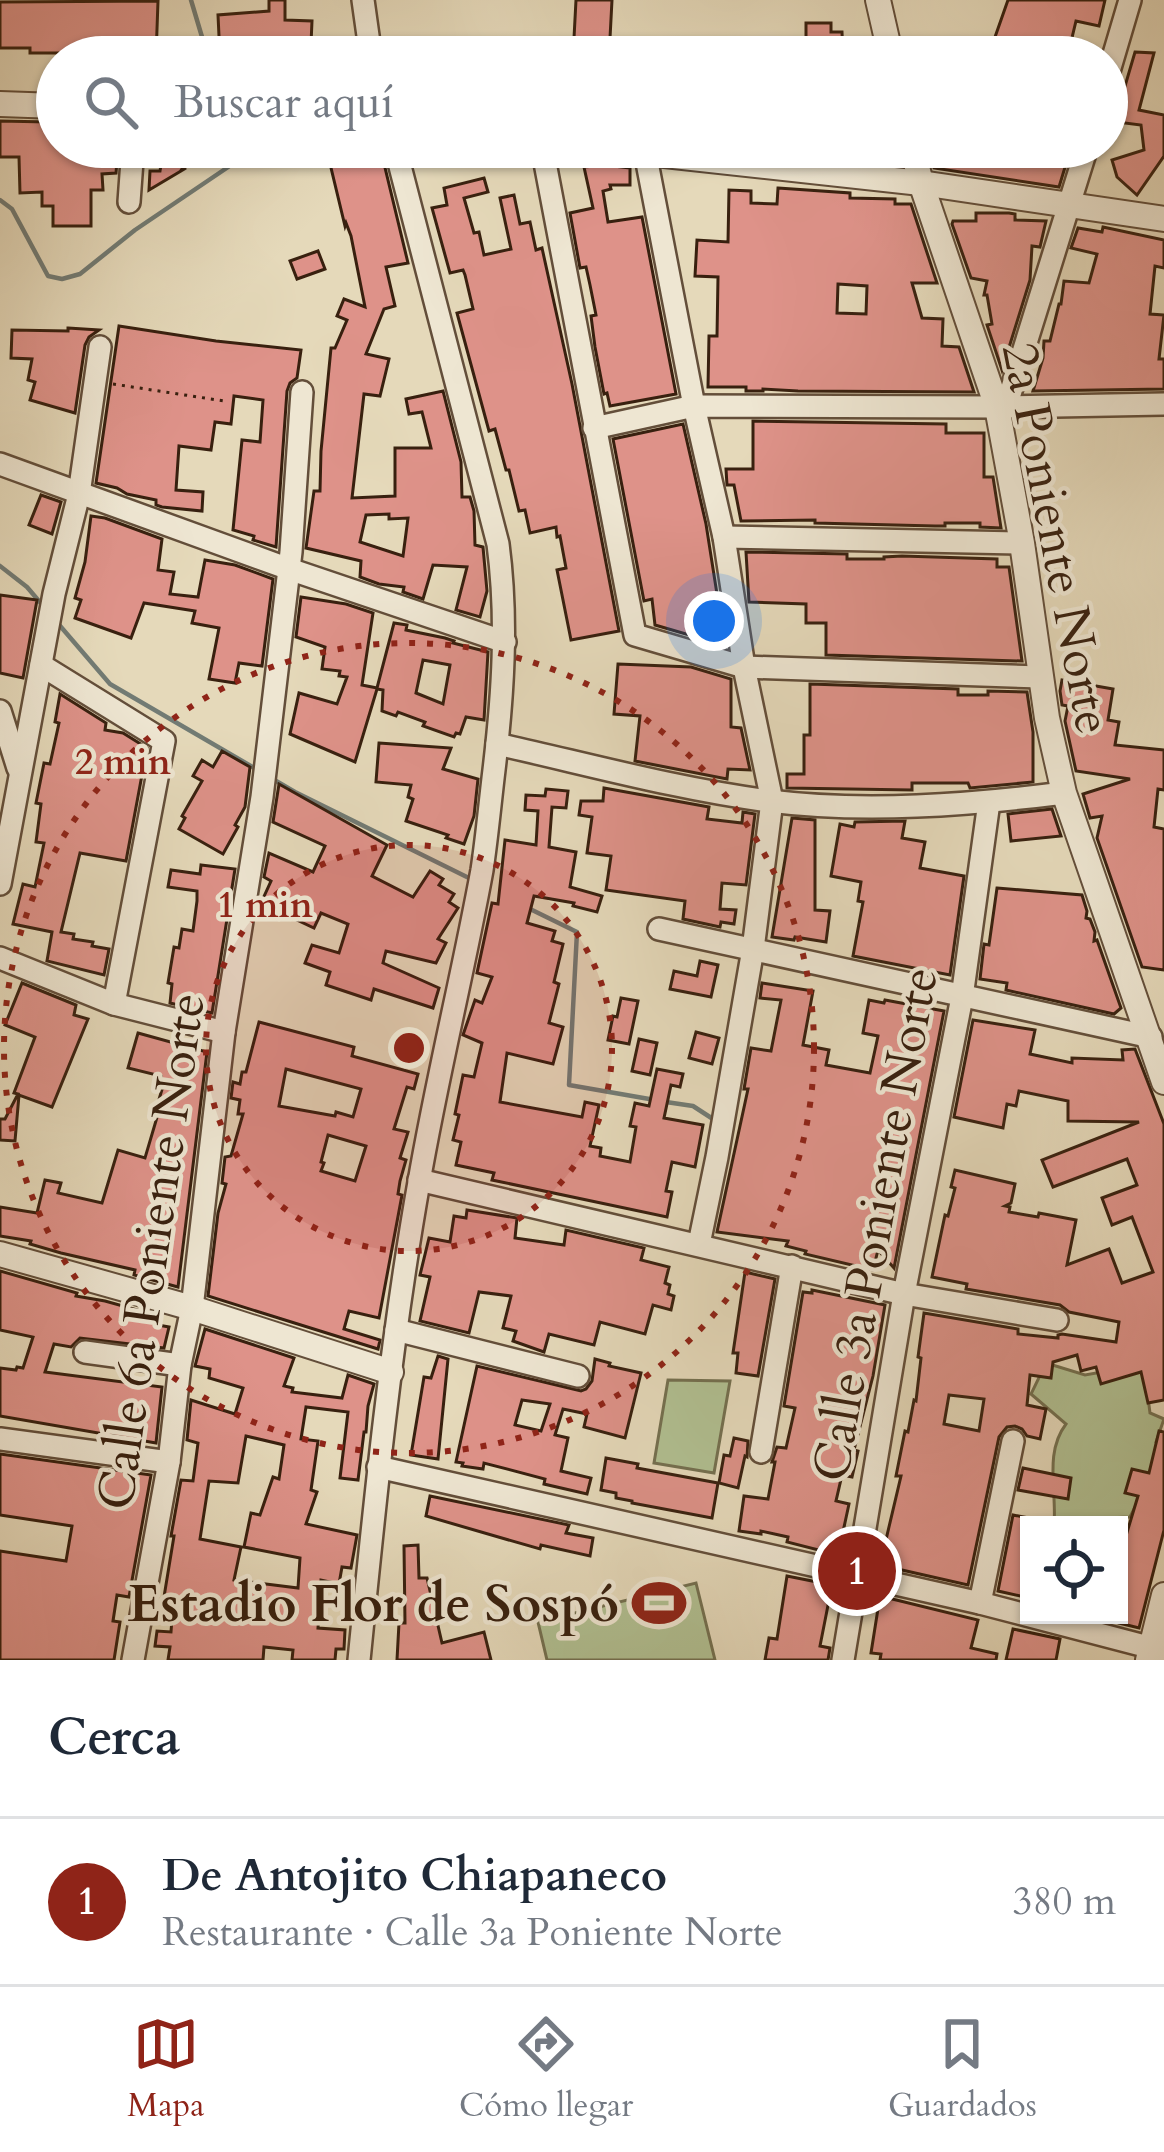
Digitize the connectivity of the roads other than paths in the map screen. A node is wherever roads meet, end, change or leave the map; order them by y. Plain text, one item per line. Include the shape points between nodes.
1 (363, 0) edge
2 (878, 0) edge
3 (1130, 0) edge
4 (368, 36) edge
5 (886, 36) edge
6 (1119, 36) edge
7 (0, 104) edge
8 (36, 105) edge
9 (131, 168) edge
10 (400, 168) edge
11 (546, 168) edge
12 (648, 168) edge
13 (787, 168) edge
14 (918, 168) edge
15 (1081, 168) edge
16 (921, 183) junction
17 (129, 202) dead end
18 (1070, 205) junction
19 (1164, 218) edge
20 (100, 347) dead end
21 (302, 392) dead end
22 (1164, 404) edge
23 (694, 406) junction
24 (1002, 407) junction
25 (594, 428) junction
26 (0, 464) edge
27 (79, 494) junction
28 (724, 538) junction
29 (1022, 543) junction
30 (289, 568) junction
31 (506, 641) junction
32 (42, 657) junction
33 (744, 667) junction
34 (1041, 677) junction
35 (0, 712) edge
36 (497, 744) junction
37 (21, 775) junction
38 (1064, 793) junction
39 (772, 801) junction
40 (989, 802) junction
41 (0, 884) edge
42 (659, 929) dead end
43 (753, 949) junction
44 (0, 958) edge
45 (962, 997) junction
46 (114, 1004) junction
47 (224, 1032) junction
48 (1157, 1039) edge
49 (1164, 1082) edge
50 (419, 1180) junction
51 (699, 1244) junction
52 (0, 1254) edge
53 (792, 1266) junction
54 (904, 1294) junction
55 (192, 1308) junction
56 (1057, 1321) dead end
57 (396, 1330) junction
58 (86, 1352) dead end
59 (180, 1365) junction
60 (391, 1372) junction
61 (578, 1376) dead end
62 (0, 1439) edge
63 (1013, 1441) dead end
64 (761, 1452) dead end
65 (169, 1462) junction
66 (378, 1467) junction
67 (859, 1576) junction
68 (1164, 1595) edge
69 (980, 1603) junction
70 (1154, 1653) edge
71 (134, 1660) edge
72 (359, 1660) edge
73 (843, 1660) edge

1 - 4 street
2 - 5 street
3 - 6 street
7 - 8 street
9 - 17 street
10 - 31 street via 497,544
11 - 25 street
12 - 23 street
13 - 16 street
14 - 16 street, 2a Poniente Norte
15 - 18 street
16 - 18 street
16 - 24 street, 2a Poniente Norte
18 - 19 street
18 - 24 street
20 - 27 street
21 - 30 street, Calle 6a Poniente Norte
22 - 24 street
23 - 24 street
23 - 25 street
23 - 28 street
24 - 29 street, 2a Poniente Norte
25 - 33 street via 635,635
26 - 27 street
27 - 30 street
27 - 32 street
28 - 29 street
28 - 33 street
29 - 34 street, 2a Poniente Norte
30 - 31 street
30 - 47 street, Calle 6a Poniente Norte
31 - 36 street
32 - 37 street
32 - 46 street via 164,741
33 - 34 street
33 - 39 street
34 - 38 street, 2a Poniente Norte
35 - 37 street
36 - 39 street
36 - 50 street via 482,867
37 - 41 street
38 - 40 street
38 - 48 street, 2a Poniente Norte
39 - 40 street
39 - 43 street
40 - 45 street, Calle 3a Poniente Norte
42 - 43 street
43 - 45 street
43 - 51 street
44 - 46 street
45 - 48 street
45 - 54 street, Calle 3a Poniente Norte
46 - 47 street
47 - 55 street, Calle 6a Poniente Norte
48 - 49 street, 2a Poniente Norte
50 - 51 street
50 - 57 street
51 - 53 street
52 - 55 street
53 - 54 street
53 - 64 street
54 - 56 street
54 - 67 street, Calle 3a Poniente Norte
55 - 59 street, Calle 6a Poniente Norte
55 - 60 street
57 - 60 street
57 - 61 street
58 - 59 street
59 - 65 street, Calle 6a Poniente Norte
60 - 66 street
62 - 65 street
63 - 69 street
65 - 71 street, Calle 6a Poniente Norte
66 - 67 street
66 - 72 street
67 - 69 street
67 - 73 street, Calle 3a Poniente Norte
68 - 70 street
69 - 70 street

